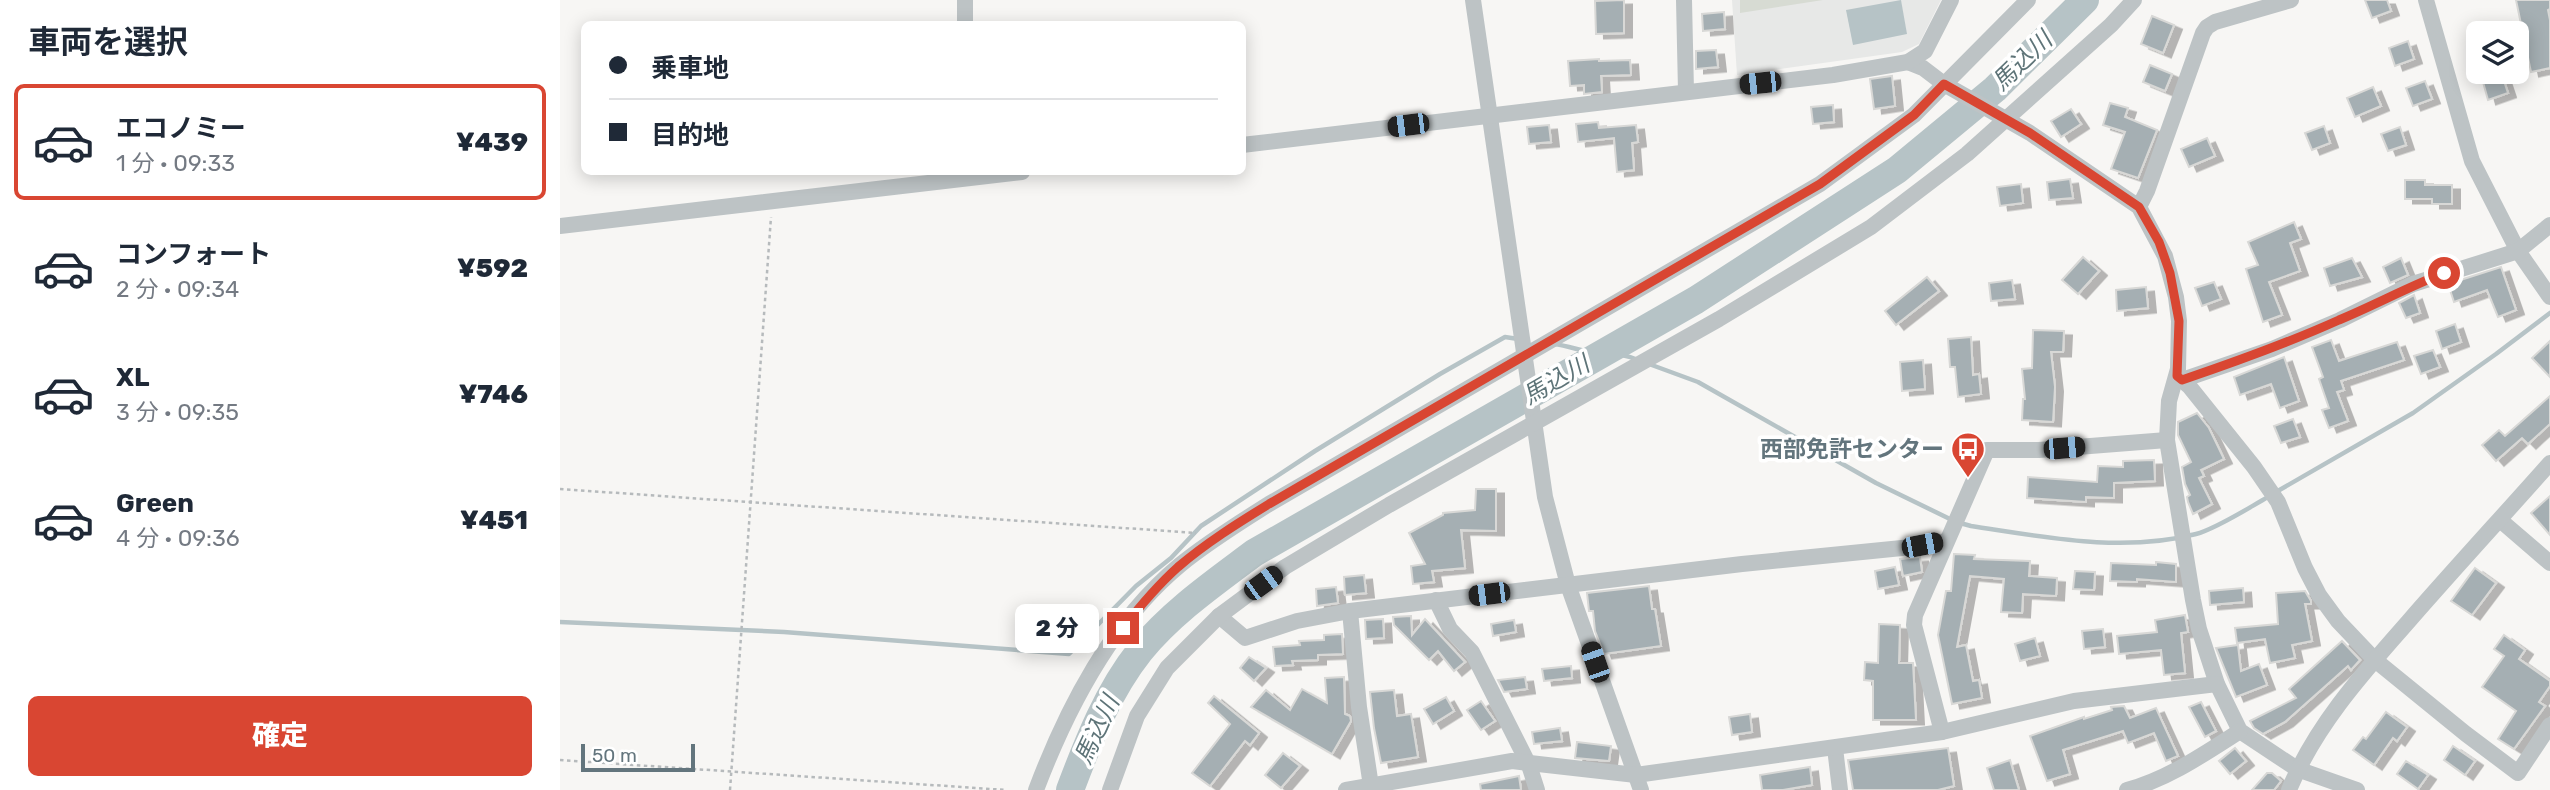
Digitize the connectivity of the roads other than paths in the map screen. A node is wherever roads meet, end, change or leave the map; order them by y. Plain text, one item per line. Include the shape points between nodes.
1 (965, 0) edge
2 (1473, 0) edge
3 (1684, 0) edge
4 (1951, 0) edge
5 (2028, 0) edge
6 (2134, 0) edge
7 (2291, 0) edge
8 (2426, 0) edge
9 (965, 21) edge
10 (1908, 62) junction
11 (1944, 84) junction
12 (1686, 92) junction
13 (1490, 115) junction
14 (2007, 119) junction
15 (1246, 145) edge
16 (967, 175) edge
17 (2139, 207) junction
18 (2550, 225) edge
19 (560, 226) edge
20 (2518, 251) junction
21 (2550, 297) edge
22 (1525, 356) junction
23 (2179, 378) junction
24 (1534, 421) junction
25 (2167, 440) junction
26 (2550, 463) edge
27 (2500, 520) junction
28 (1949, 536) junction
29 (2550, 563) edge
30 (1568, 585) junction
31 (1436, 600) junction
32 (1350, 611) junction
33 (1219, 616) junction
34 (2375, 660) junction
35 (2217, 684) junction
36 (2550, 725) edge
37 (2240, 731) junction
38 (1942, 732) junction
39 (1835, 748) junction
40 (1529, 765) junction
41 (2297, 769) junction
42 (1639, 782) edge
43 (1371, 786) junction
44 (2348, 788) edge
45 (1036, 790) edge
46 (1110, 790) edge
47 (1346, 790) edge
48 (1536, 790) edge
49 (1840, 790) edge
50 (2127, 790) edge
51 (2289, 790) edge

1 - 9 street
2 - 13 street
3 - 12 street
4 - 10 street via 1925,51
5 - 11 street
6 - 14 street
7 - 17 street via 2207,27
8 - 20 street via 2472,161
10 - 11 street
10 - 12 street
11 - 14 street
11 - 22 street via 1914,115 1820,184
12 - 13 street
13 - 15 street
13 - 22 street
14 - 17 street
14 - 24 street via 1871,227 1719,319
16 - 19 street
17 - 23 street via 2170,273 2179,321
18 - 20 street
20 - 21 street
20 - 23 street via 2423,281 2272,349
22 - 24 street
22 - 45 street via 1269,504 1178,567 1147,597 1081,688
23 - 25 street via 2169,401
23 - 34 street via 2267,486 2319,595
24 - 30 street via 1545,497
24 - 33 street via 1285,567
25 - 28 street via 1987,450
25 - 35 street via 2199,629
26 - 27 street
27 - 29 street
27 - 34 street
28 - 30 street via 1853,554
28 - 38 street via 1914,615
30 - 31 street
30 - 42 street
31 - 32 street
31 - 40 street via 1450,629 1472,652
32 - 33 street via 1297,621 1245,638
32 - 43 street
33 - 46 street via 1167,668 1137,716
34 - 36 street via 2518,774
34 - 41 street
35 - 37 street
35 - 38 street via 2074,701
37 - 41 street
37 - 50 street via 2190,763
38 - 39 street
39 - 42 street
39 - 49 street
40 - 42 street
40 - 43 street via 1513,761
40 - 48 street
41 - 44 street
41 - 51 street
43 - 47 street

